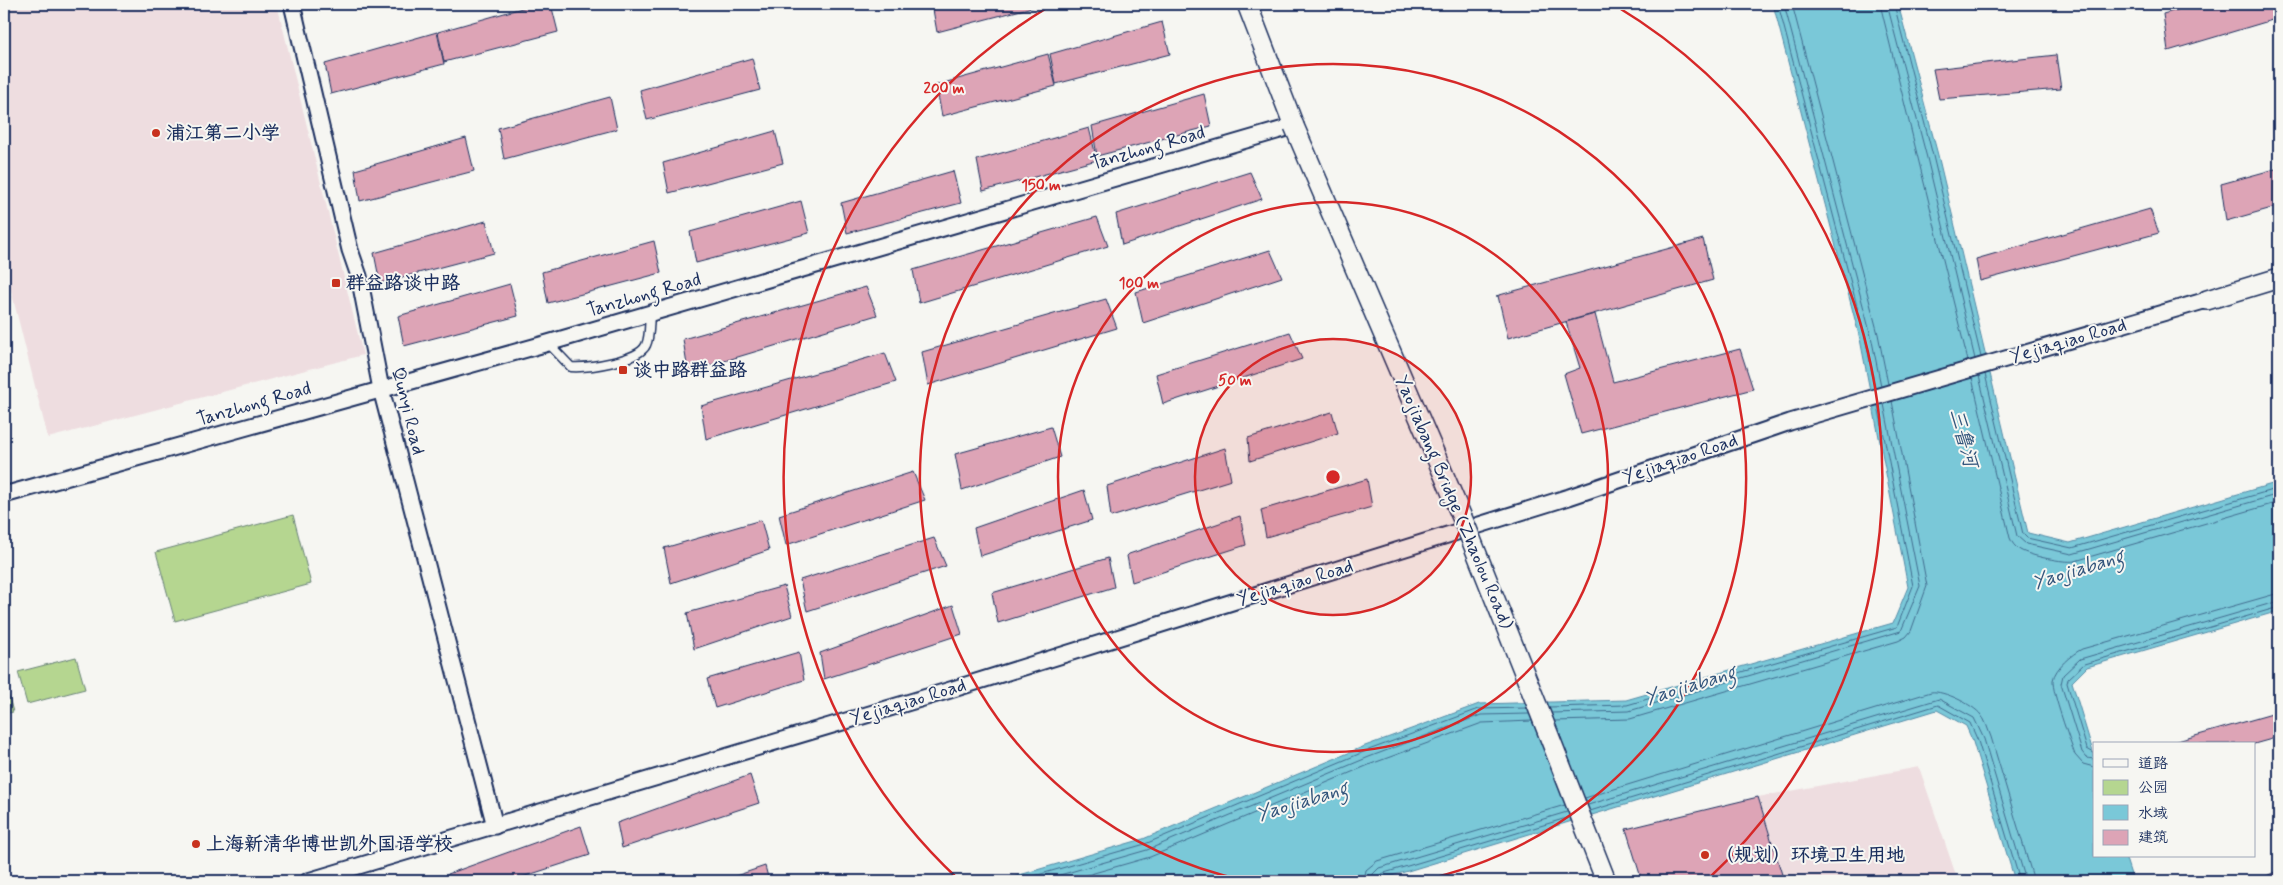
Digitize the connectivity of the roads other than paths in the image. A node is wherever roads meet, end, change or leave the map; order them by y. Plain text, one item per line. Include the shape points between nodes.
1 (292, 4) edge
2 (1246, 4) edge
3 (1294, 126) junction
4 (2279, 278) edge
5 (2207, 300) joint
6 (650, 314) junction
7 (548, 343) junction
8 (381, 390) junction
9 (4, 495) edge
10 (495, 826) junction
11 (308, 881) edge
12 (1606, 881) edge

1 - 8 street, Qunyi Road via 350,250 359,276
2 - 3 street, Yaojiabang Bridge (Zhaolou Road)
3 - 6 street, Tanzhong Road
3 - 12 street, Yaojiabang Bridge (Zhaolou Road), bridge via 1467,529
4 - 5 street, Yejiaqiao Road
5 - 10 street, Yejiaqiao Road via 1790,422 1415,546
6 - 7 street, Tanzhong Road
6 - 7 lane via 646,345 636,355 583,368 571,367
7 - 8 street, Tanzhong Road
8 - 9 street, Tanzhong Road
8 - 10 street, Qunyi Road
10 - 11 street, Yejiaqiao Road

